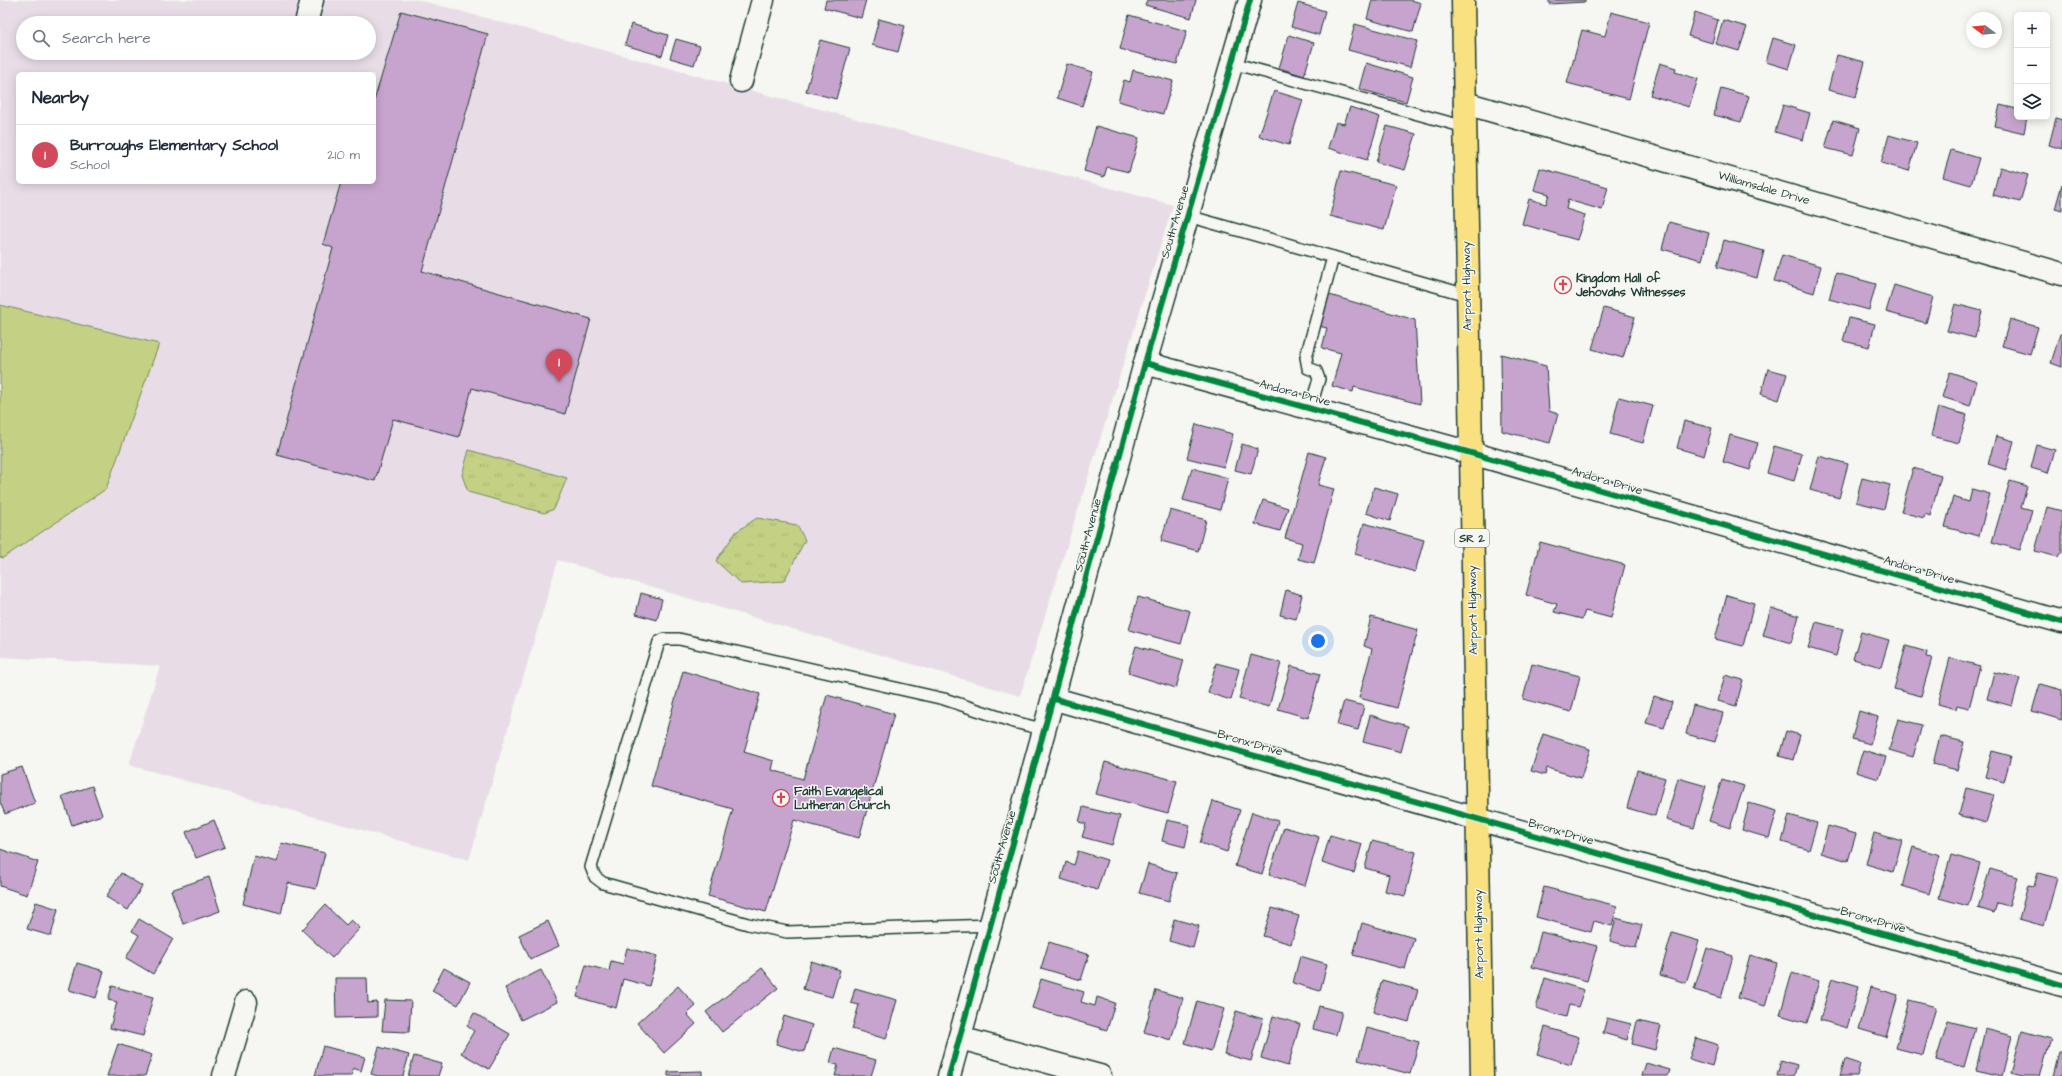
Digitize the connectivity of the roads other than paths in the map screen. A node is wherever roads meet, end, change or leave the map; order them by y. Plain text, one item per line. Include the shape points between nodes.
1 (763, 0) edge
2 (1250, 0) edge
3 (1463, 0) edge
4 (1232, 63) junction
5 (741, 81) dead end
6 (1465, 103) junction
7 (1465, 127) junction
8 (1188, 216) junction
9 (1333, 257) junction
10 (2062, 274) edge
11 (1467, 296) junction
12 (1146, 363) junction
13 (1310, 409) junction
14 (1471, 453) junction
15 (2062, 622) edge
16 (1055, 699) junction
17 (1046, 730) junction
18 (1476, 819) junction
19 (992, 924) junction
20 (2062, 986) edge
21 (246, 1002) dead end
22 (960, 1038) junction
23 (224, 1076) edge
24 (950, 1076) edge
25 (1100, 1076) edge
26 (1482, 1076) edge

1 - 5 street
2 - 4 street, South Avenue
3 - 6 main road, Airport Highway / SR 2
4 - 7 lane
4 - 8 street, South Avenue
6 - 7 main road, Airport Highway / SR 2
6 - 10 street, Williamsdale Drive
7 - 11 main road, Airport Highway / SR 2
8 - 9 lane
8 - 12 street, South Avenue
9 - 11 lane
9 - 13 lane via 1306,357 1308,368 1316,371 1319,379
11 - 14 main road, Airport Highway / SR 2
12 - 13 street, Andora Drive
12 - 16 street, South Avenue
13 - 14 street, Andora Drive
14 - 15 street, Andora Drive
14 - 18 main road, Airport Highway / SR 2
16 - 17 street, South Avenue
16 - 18 street, Bronx Drive
17 - 19 street, South Avenue
17 - 19 lane via 944,699 848,676 679,639 665,639 659,642 591,867 603,883 748,924 787,932
18 - 20 street, Bronx Drive
18 - 26 main road, Airport Highway / SR 2
19 - 22 street, South Avenue
21 - 23 street
22 - 24 street, South Avenue
22 - 25 street

